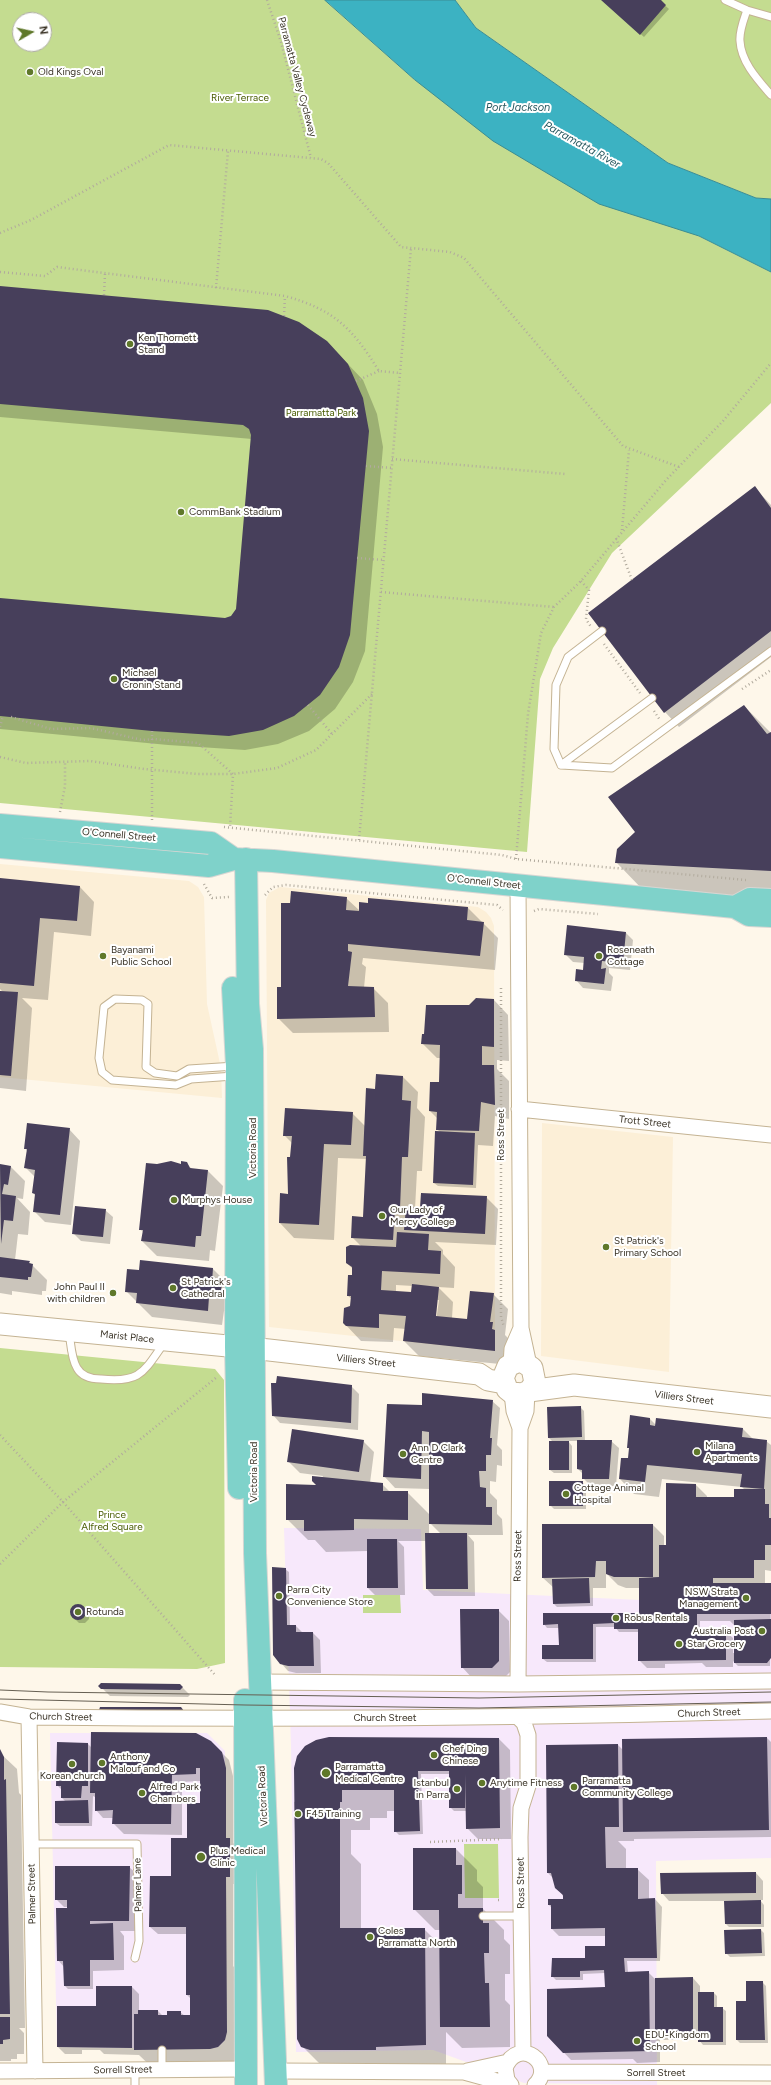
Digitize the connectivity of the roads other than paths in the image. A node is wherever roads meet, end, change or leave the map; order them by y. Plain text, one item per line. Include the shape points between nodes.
1 (725, 0) edge
2 (747, 10) junction
3 (771, 17) edge
4 (771, 95) edge
5 (599, 633) road end
6 (771, 651) edge
7 (649, 700) road end
8 (561, 765) junction
9 (0, 825) edge
10 (0, 847) edge
11 (240, 859) junction
12 (518, 885) junction
13 (771, 900) edge
14 (735, 907) junction
15 (771, 916) edge
16 (146, 1068) junction
17 (237, 1071) junction
18 (138, 1082) junction
19 (519, 1109) junction
20 (771, 1135) edge
21 (0, 1324) edge
22 (68, 1331) junction
23 (165, 1341) junction
24 (245, 1348) junction
25 (519, 1379) junction
26 (771, 1407) edge
27 (771, 1681) edge
28 (260, 1682) junction
29 (518, 1684) junction
30 (771, 1711) edge
31 (0, 1712) edge
32 (29, 1718) junction
33 (519, 1718) junction
34 (253, 1719) junction
35 (32, 1844) junction
36 (483, 1916) dead end
37 (522, 1916) junction
38 (135, 1958) dead end
39 (162, 2050) dead end
40 (523, 2053) junction
41 (508, 2062) junction
42 (162, 2069) junction
43 (135, 2070) junction
44 (0, 2071) edge
45 (35, 2071) junction
46 (464, 2072) junction
47 (771, 2074) edge
48 (246, 2077) edge
49 (276, 2078) edge
50 (538, 2079) edge
51 (135, 2085) edge
52 (511, 2085) edge

1 - 2 lane
2 - 3 lane
2 - 4 lane via 740,39 741,49 751,70
5 - 8 lane via 568,657 556,685 554,748
6 - 8 lane via 612,768
7 - 8 lane
9 - 11 main road, O'Connell Street via 211,843
10 - 11 main road, O'Connell Street via 209,866
11 - 12 main road, O'Connell Street
11 - 17 main road, Victoria Road via 233,1007
11 - 24 main road, Victoria Road via 252,1049
12 - 14 main road, O'Connell Street
12 - 19 street, Ross Street
13 - 14 main road, O'Connell Street via 750,899
14 - 15 main road, O'Connell Street via 749,915
16 - 17 lane via 155,1073 177,1076 189,1069
16 - 18 lane via 146,1077
16 - 18 lane via 148,1004 142,1000 115,999 104,1006 99,1058 102,1072 112,1080
17 - 18 lane via 191,1079 176,1085
17 - 24 main road, Victoria Road
19 - 20 street, Trott Street
19 - 25 street, Ross Street via 521,1328 512,1349
21 - 22 street, Marist Place
22 - 23 street, Marist Place
22 - 23 lane via 77,1368 86,1377 99,1379 121,1381 136,1377
23 - 24 street, Marist Place
24 - 25 street, Villiers Street via 479,1374 486,1370
24 - 28 main road, Victoria Road
24 - 34 main road, Victoria Road
25 - 26 street, Villiers Street via 550,1376 574,1385
25 - 29 street, Ross Street via 526,1411 520,1428
27 - 29 street
28 - 29 street
28 - 34 main road, Victoria Road
30 - 33 street, Church Street
31 - 32 street, Church Street
32 - 34 street, Church Street
32 - 35 street, Palmer Street
33 - 34 street, Church Street
33 - 37 street, Ross Street via 524,1723 528,1735 528,1786 521,1808
34 - 48 main road, Victoria Road
34 - 49 main road, Victoria Road
35 - 38 lane, Palmer Lane via 137,1844 139,1941
35 - 45 street, Palmer Street
36 - 37 lane
37 - 40 street, Ross Street
39 - 42 lane
40 - 41 street via 517,2054
40 - 50 street via 540,2062
41 - 46 street
41 - 52 street via 505,2074
42 - 43 street, Sorrell Street
42 - 48 street, Sorrell Street
43 - 45 street, Sorrell Street
43 - 51 lane
44 - 45 street, Sorrell Street
46 - 49 street
46 - 52 street
47 - 50 street, Sorrell Street

